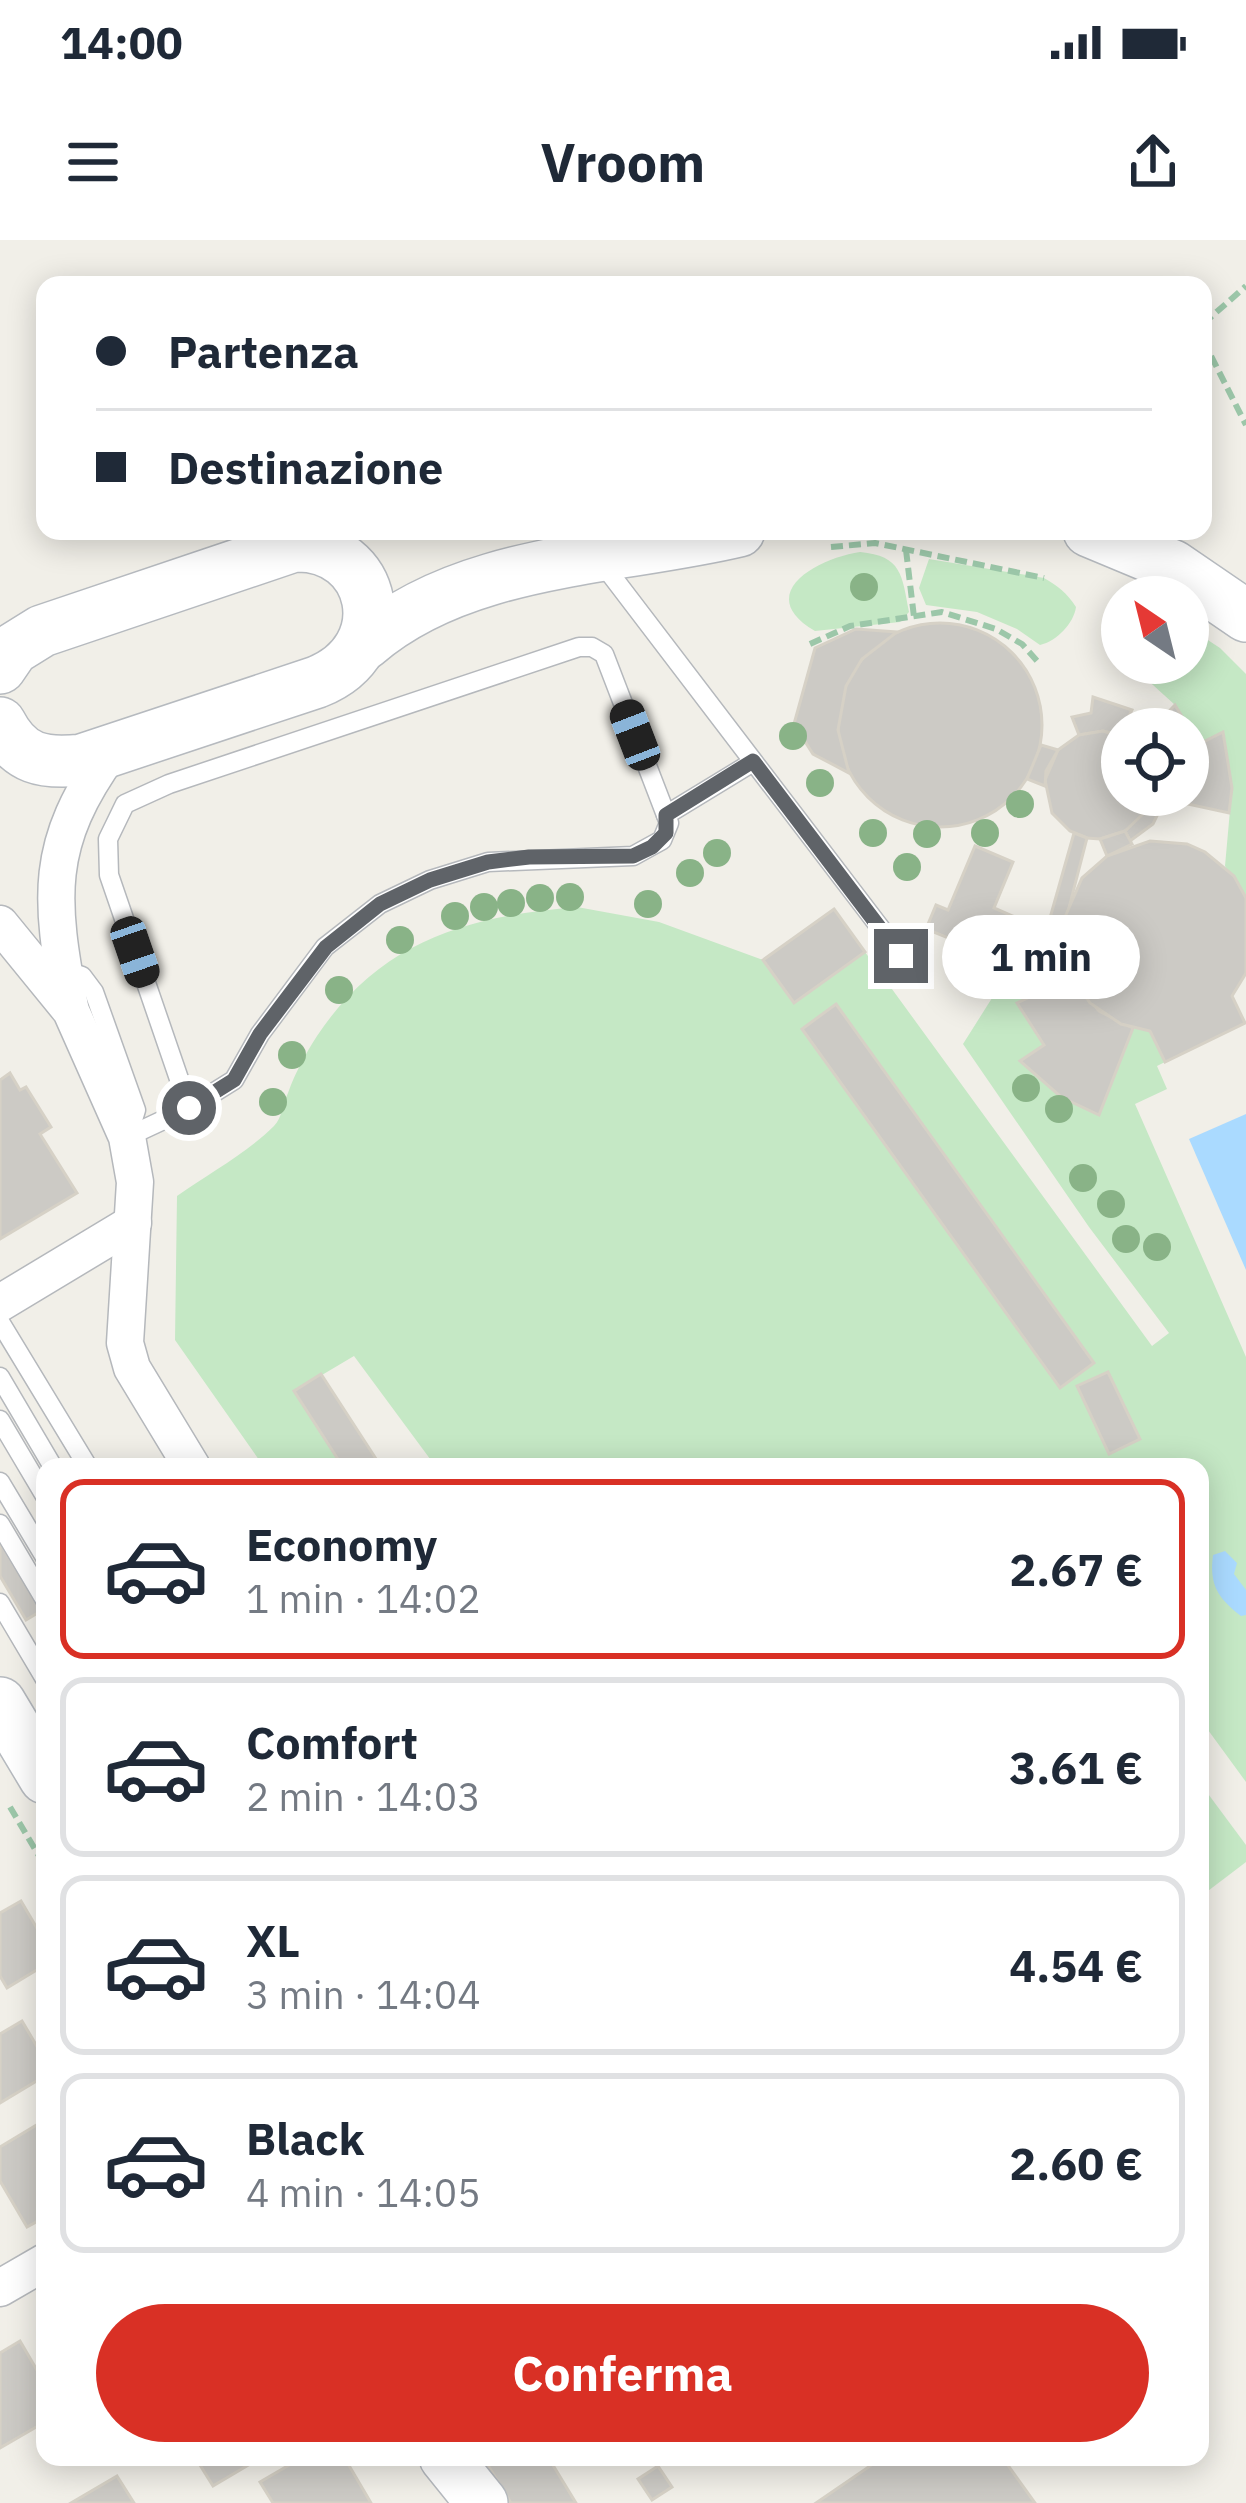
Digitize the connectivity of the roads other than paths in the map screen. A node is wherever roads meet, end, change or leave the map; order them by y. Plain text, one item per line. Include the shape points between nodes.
1 (692, 540) edge
2 (1111, 540) edge
3 (340, 558) junction
4 (599, 558) junction
5 (496, 579) junction
6 (1246, 616) edge
7 (365, 644) junction
8 (0, 668) edge
9 (0, 723) edge
10 (112, 750) junction
11 (753, 761) junction
12 (22, 767) edge
13 (666, 815) junction
14 (0, 924) edge
15 (901, 956) dead end
16 (63, 970) junction
17 (71, 1011) junction
18 (189, 1108) junction
19 (127, 1138) junction
20 (133, 1223) junction
21 (10, 1297) edge
22 (0, 1322) edge
23 (0, 1377) edge
24 (0, 1420) edge
25 (48, 1458) edge
26 (83, 1458) edge
27 (187, 1458) edge
28 (36, 1481) edge
29 (0, 1482) edge
30 (0, 1524) edge
31 (36, 1542) edge
32 (36, 1585) edge
33 (0, 1603) edge
34 (36, 1664) edge
35 (0, 1703) edge
36 (36, 1763) edge
37 (36, 2267) edge
38 (0, 2288) edge
39 (447, 2466) edge
40 (451, 2466) edge
41 (461, 2503) edge
42 (482, 2503) edge

1 - 4 street
2 - 6 street via 1173,566
3 - 5 street via 395,580
3 - 7 street via 366,598
3 - 8 street via 310,546 277,550 42,632
4 - 5 street
4 - 11 lane
5 - 7 street via 405,614
7 - 10 street via 336,674
9 - 12 street via 28,758
10 - 12 street
10 - 16 street via 76,802 64,838 54,922
11 - 13 lane
11 - 15 lane
13 - 18 lane via 666,833 641,853 488,862 380,904 326,947 234,1080
13 - 18 lane via 604,654 585,645 137,795 113,821 109,874
14 - 17 street
16 - 17 street
16 - 19 lane via 82,976 94,992 136,1110
17 - 19 street
18 - 19 lane
19 - 20 street
20 - 21 street
20 - 27 street via 128,1356
22 - 26 lane
23 - 25 lane
24 - 28 lane
29 - 31 lane
30 - 32 lane
33 - 34 lane
35 - 36 street
37 - 38 street
39 - 41 street
40 - 42 street

